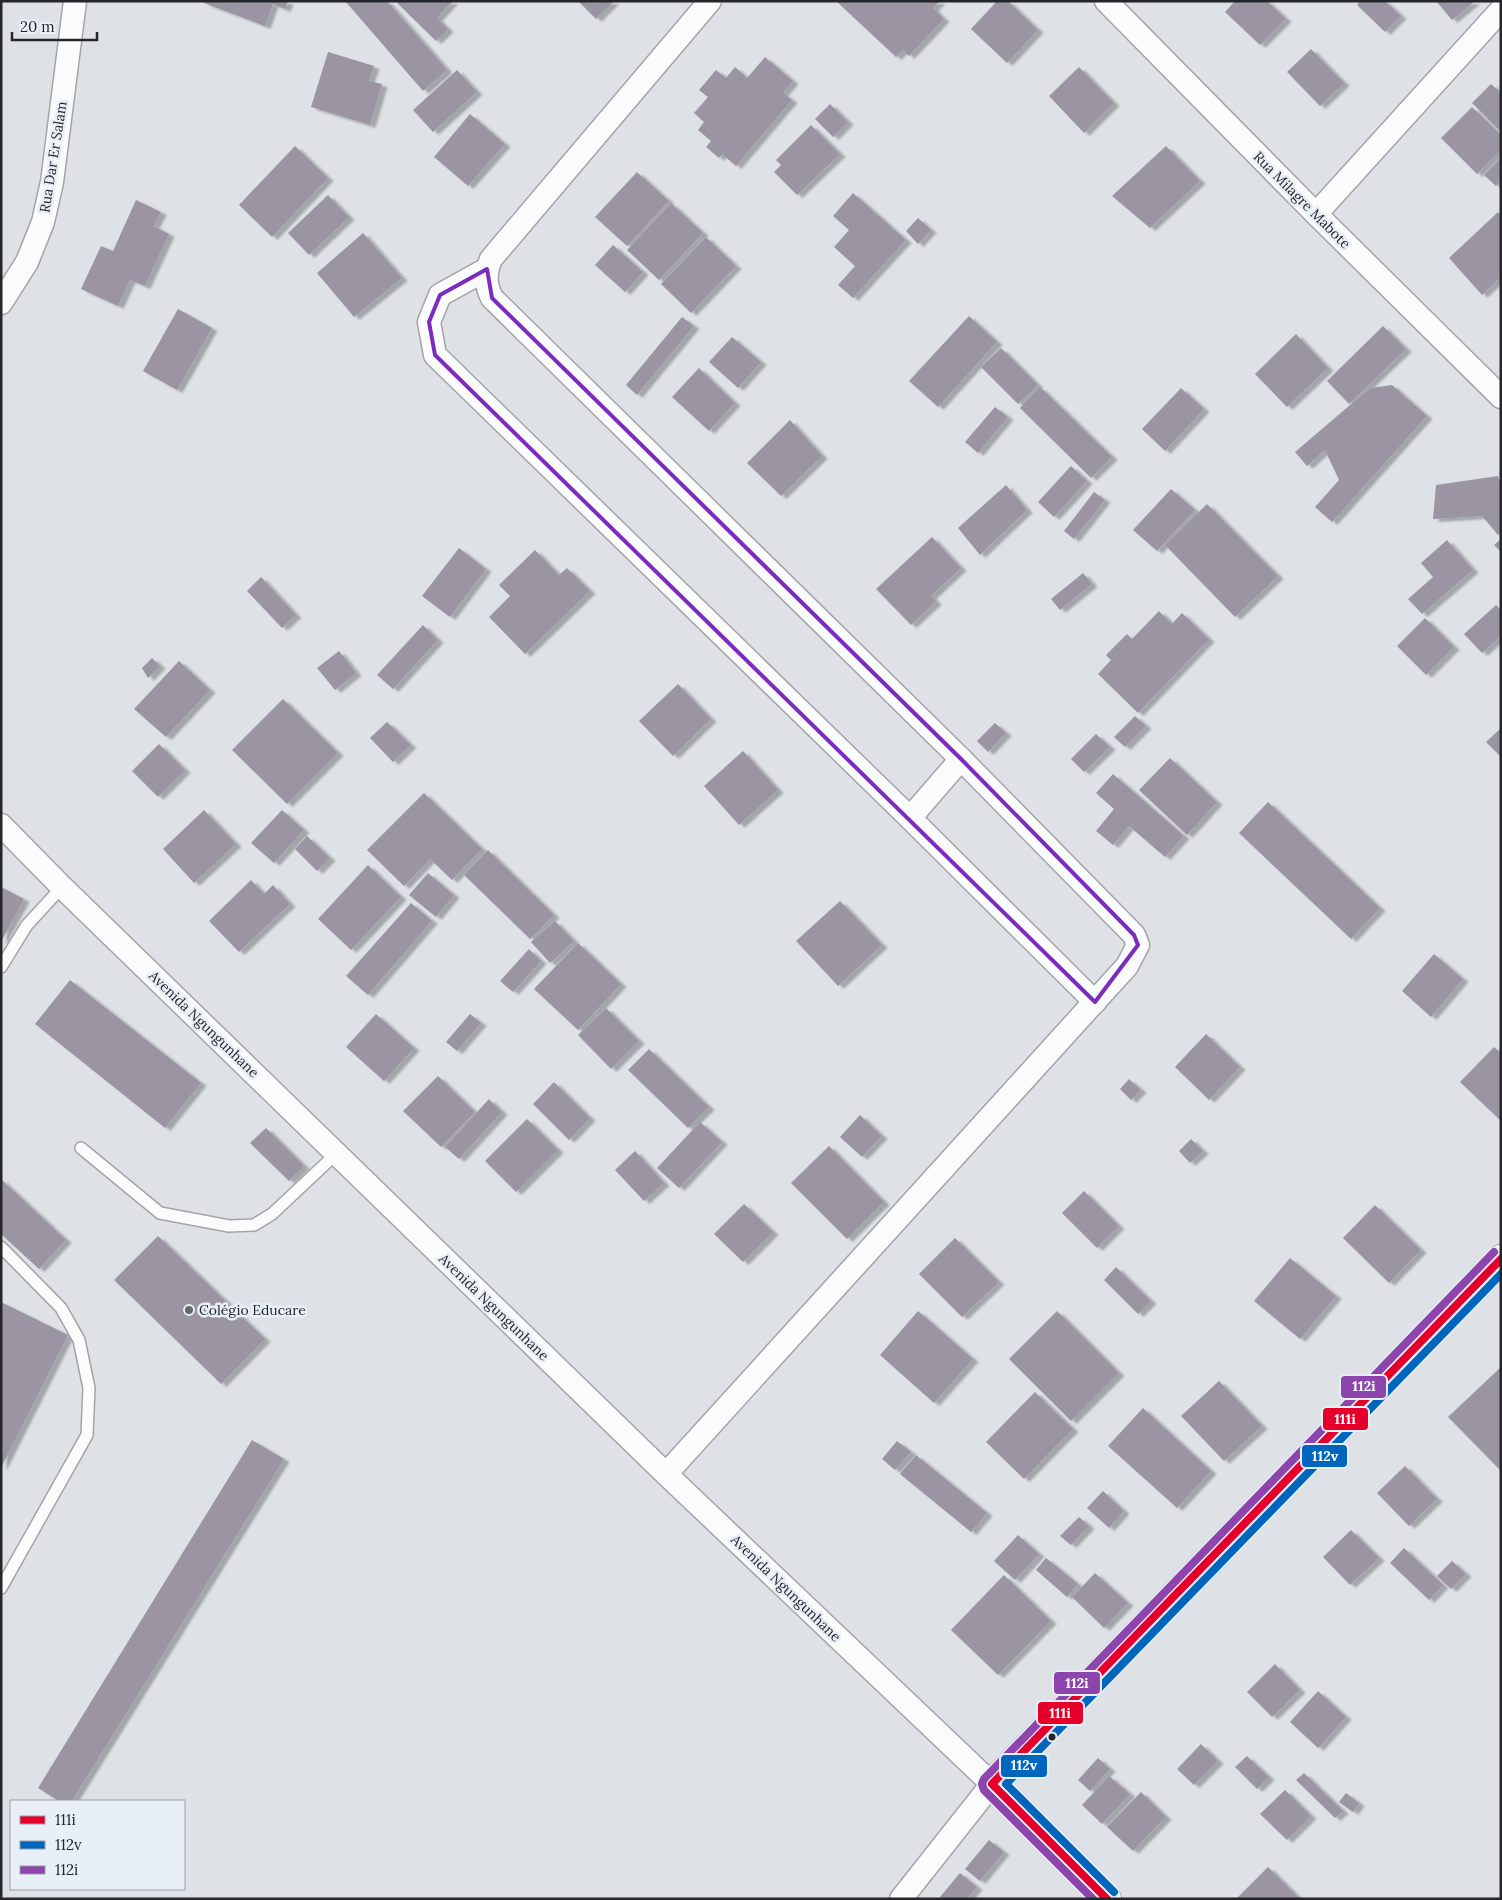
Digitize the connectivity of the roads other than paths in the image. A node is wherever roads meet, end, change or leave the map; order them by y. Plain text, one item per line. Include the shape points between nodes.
1 (75, 1) edge
2 (710, 1) edge
3 (1106, 1) edge
4 (1501, 10) edge
5 (1316, 214) junction
6 (487, 269) junction
7 (1, 303) edge
8 (1501, 397) edge
9 (962, 759) junction
10 (910, 818) junction
11 (1, 825) edge
12 (62, 886) junction
13 (1, 968) edge
14 (1095, 1002) junction
15 (81, 1148) dead end
16 (337, 1153) junction
17 (1, 1247) edge
18 (1501, 1260) edge
19 (666, 1474) junction
20 (1, 1588) edge
21 (992, 1784) junction
22 (901, 1899) edge
23 (1107, 1899) edge

1 - 7 street, Rua Dar Er Salam via 52,182 43,222 27,262
2 - 6 street via 491,260
3 - 5 street, Rua Milagre Mabote
4 - 5 street
5 - 8 street, Rua Milagre Mabote
6 - 9 street via 486,279 492,298
6 - 10 street via 440,295 429,322 435,355
9 - 10 street
9 - 14 street via 1134,936 1138,945 1127,966
10 - 14 street
11 - 12 street, Avenida Ngungunhane
12 - 13 lane via 27,925
12 - 16 street, Avenida Ngungunhane
14 - 19 street
15 - 16 lane via 160,1213 229,1226 254,1225 272,1214
16 - 19 street, Avenida Ngungunhane
17 - 20 lane via 61,1308 79,1340 89,1388 88,1435
18 - 21 street
19 - 21 street, Avenida Ngungunhane
21 - 22 street
21 - 23 street

